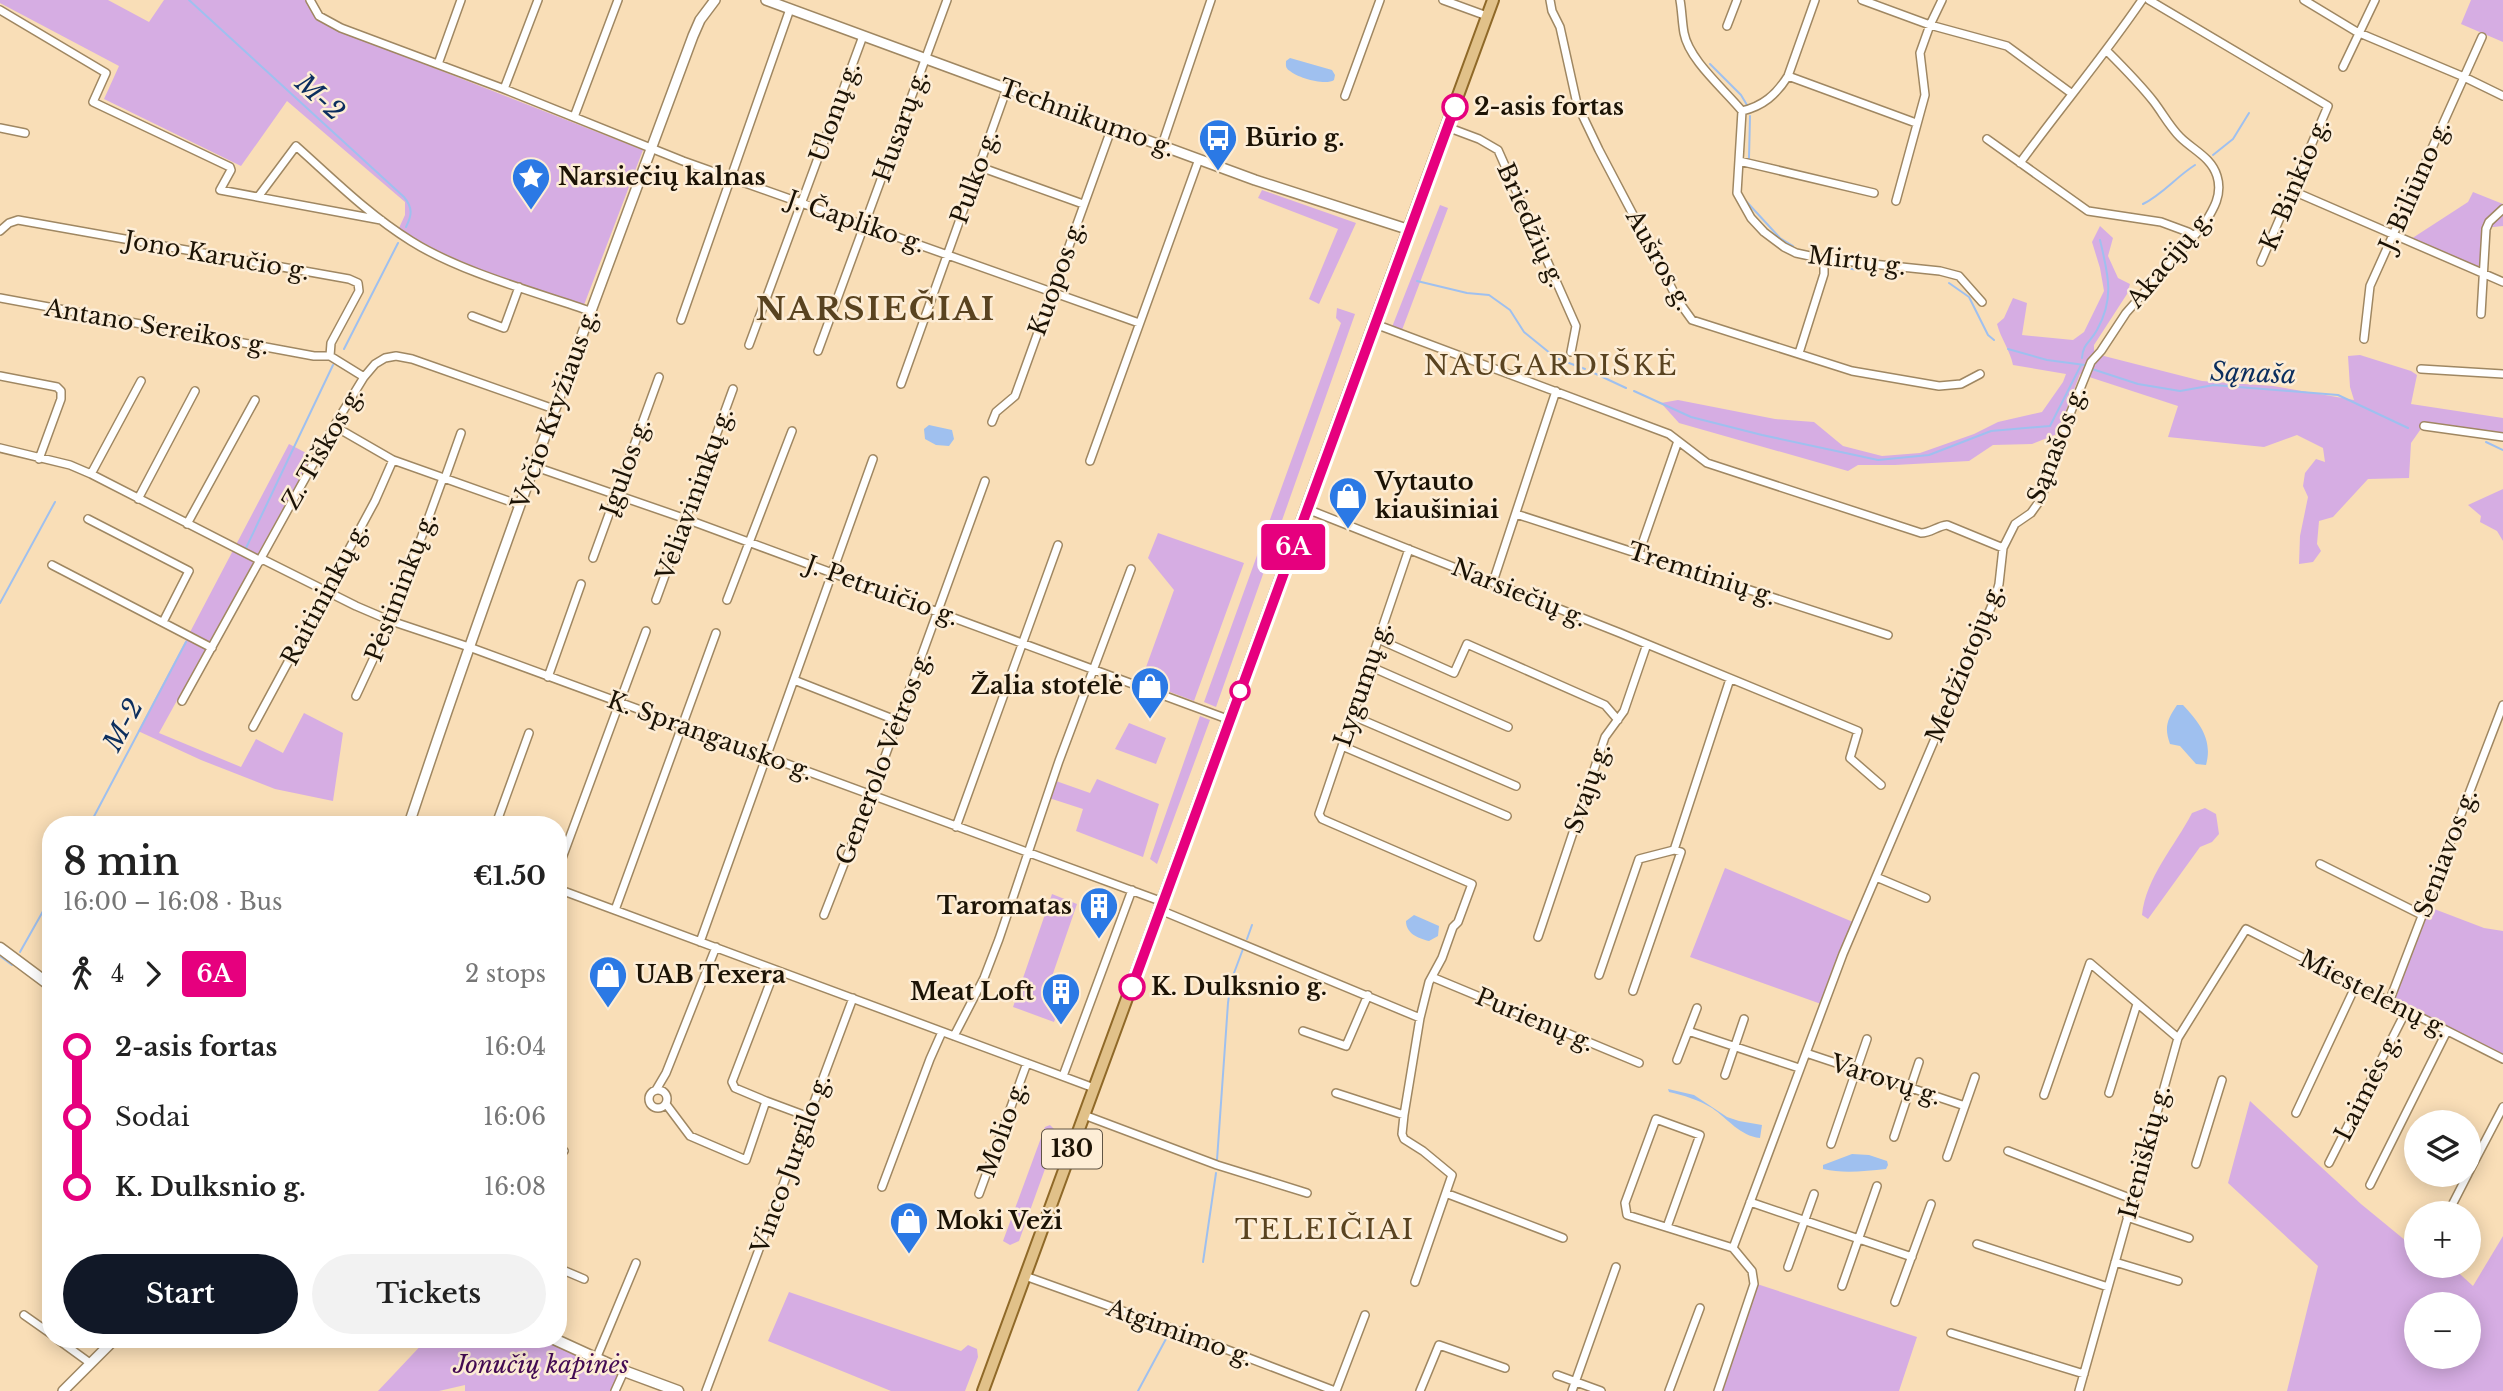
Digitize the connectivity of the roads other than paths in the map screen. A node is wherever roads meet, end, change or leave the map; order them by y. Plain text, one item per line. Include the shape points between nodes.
1 (310, 0) edge
2 (461, 0) edge
3 (538, 0) edge
4 (618, 0) edge
5 (715, 0) edge
6 (766, 0) edge
7 (947, 0) edge
8 (1211, 0) edge
9 (1380, 0) edge
10 (1443, 0) edge
11 (1493, 0) edge
12 (1550, 0) edge
13 (1680, 0) edge
14 (1737, 0) edge
15 (1815, 0) edge
16 (1862, 0) edge
17 (1942, 0) edge
18 (2142, 0) edge
19 (2149, 0) edge
20 (2304, 0) edge
21 (2375, 0) edge
22 (1466, 4) edge
23 (790, 9) junction
24 (0, 10) edge
25 (1487, 16) junction
26 (1930, 25) junction
27 (1727, 26) dead end
28 (2360, 33) junction
29 (863, 36) junction
30 (2482, 37) dead end
31 (2107, 51) junction
32 (925, 59) junction
33 (438, 64) junction
34 (2343, 67) dead end
35 (1788, 76) junction
36 (2464, 76) junction
37 (1007, 88) junction
38 (504, 89) junction
39 (2071, 93) junction
40 (1345, 96) dead end
41 (2503, 96) edge
42 (1742, 111) junction
43 (574, 117) junction
44 (1916, 123) junction
45 (1112, 127) junction
46 (1447, 127) junction
47 (0, 128) edge
48 (26, 133) dead end
49 (1987, 139) dead end
50 (1161, 145) junction
51 (651, 148) junction
52 (1199, 159) junction
53 (1739, 161) junction
54 (2020, 163) junction
55 (980, 167) junction
56 (730, 178) junction
57 (2293, 191) junction
58 (1874, 193) dead end
59 (258, 197) junction
60 (1896, 201) dead end
61 (801, 203) junction
62 (1083, 204) junction
63 (2503, 209) edge
64 (381, 220) junction
65 (865, 225) junction
66 (1410, 230) junction
67 (0, 231) edge
68 (2394, 235) junction
69 (2194, 236) junction
70 (948, 253) junction
71 (1824, 259) junction
72 (2261, 262) dead end
73 (2482, 273) junction
74 (2503, 282) edge
75 (520, 287) junction
76 (1052, 292) junction
77 (0, 298) edge
78 (1982, 302) dead end
79 (590, 311) junction
80 (2481, 314) dead end
81 (472, 316) dead end
82 (681, 320) dead end
83 (1139, 323) junction
84 (1375, 324) junction
85 (2364, 339) dead end
86 (749, 345) dead end
87 (818, 351) dead end
88 (1571, 352) dead end
89 (1799, 353) junction
90 (330, 356) junction
91 (2421, 369) dead end
92 (2085, 373) joint
93 (1980, 374) dead end
94 (2503, 374) edge
95 (0, 376) edge
96 (364, 377) junction
97 (659, 377) dead end
98 (141, 382) dead end
99 (901, 384) dead end
100 (733, 388) dead end
101 (195, 391) dead end
102 (1556, 391) junction
103 (255, 400) dead end
104 (554, 409) junction
105 (992, 422) dead end
106 (334, 426) junction
107 (2424, 426) dead end
108 (792, 430) dead end
109 (461, 433) dead end
110 (2503, 437) edge
111 (1678, 441) junction
112 (0, 448) edge
113 (39, 459) junction
114 (873, 459) dead end
115 (393, 460) junction
116 (1090, 461) dead end
117 (533, 466) junction
118 (91, 474) junction
119 (444, 478) junction
120 (985, 481) dead end
121 (616, 493) junction
122 (138, 499) junction
123 (520, 505) junction
124 (1307, 509) junction
125 (1516, 514) junction
126 (88, 519) dead end
127 (687, 519) junction
128 (187, 524) junction
129 (750, 543) junction
130 (1058, 545) dead end
131 (2003, 548) junction
132 (1409, 549) junction
133 (1639, 553) junction
134 (593, 558) dead end
135 (261, 560) junction
136 (52, 565) dead end
137 (1131, 569) dead end
138 (832, 573) junction
139 (1493, 582) junction
140 (581, 584) dead end
141 (326, 592) junction
142 (656, 600) dead end
143 (727, 600) dead end
144 (939, 612) junction
145 (391, 621) junction
146 (163, 622) junction
147 (646, 631) dead end
148 (716, 633) dead end
149 (1888, 635) dead end
150 (1378, 639) junction
151 (1024, 643) junction
152 (1647, 644) junction
153 (469, 647) junction
154 (212, 649) junction
155 (1369, 666) junction
156 (1093, 669) junction
157 (548, 677) junction
158 (1730, 679) junction
159 (794, 680) junction
160 (356, 696) dead end
161 (183, 701) dead end
162 (618, 703) junction
163 (2503, 705) edge
164 (1353, 716) junction
165 (1230, 720) junction
166 (1618, 720) junction
167 (898, 721) junction
168 (253, 727) dead end
169 (682, 727) junction
170 (1508, 727) dead end
171 (529, 733) dead end
172 (1342, 746) junction
173 (766, 757) junction
174 (1881, 785) dead end
175 (1516, 786) dead end
176 (871, 795) junction
177 (412, 816) edge
178 (499, 816) edge
179 (1507, 816) dead end
180 (956, 827) junction
181 (567, 844) edge
182 (1674, 850) junction
183 (1027, 853) junction
184 (2320, 864) dead end
185 (1876, 877) junction
186 (1132, 890) junction
187 (567, 892) edge
188 (1926, 898) dead end
189 (1161, 906) junction
190 (615, 910) junction
191 (824, 915) dead end
192 (2422, 915) junction
193 (2246, 929) joint
194 (1538, 937) dead end
195 (700, 942) junction
196 (716, 947) junction
197 (0, 948) edge
198 (775, 970) junction
199 (1599, 975) dead end
200 (1432, 977) junction
201 (42, 979) edge
202 (2356, 985) junction
203 (1633, 991) dead end
204 (1368, 995) junction
205 (853, 999) junction
206 (2389, 1002) junction
207 (2137, 1004) junction
208 (1697, 1008) dead end
209 (2406, 1011) junction
210 (1420, 1018) junction
211 (1744, 1019) dead end
212 (1303, 1031) dead end
213 (1688, 1031) junction
214 (2447, 1031) junction
215 (942, 1032) junction
216 (954, 1036) junction
217 (2178, 1038) junction
218 (1867, 1039) dead end
219 (1735, 1047) junction
220 (1806, 1053) junction
221 (2503, 1059) edge
222 (1677, 1060) dead end
223 (1919, 1062) dead end
224 (1027, 1063) junction
225 (1639, 1063) dead end
226 (1798, 1069) junction
227 (1856, 1070) junction
228 (666, 1073) junction
229 (1725, 1075) dead end
230 (1063, 1076) junction
231 (1975, 1077) dead end
232 (2222, 1080) dead end
233 (1094, 1088) junction
234 (1910, 1088) junction
235 (656, 1090) junction
236 (1336, 1093) dead end
237 (666, 1094) junction
238 (2109, 1094) dead end
239 (2044, 1095) dead end
240 (766, 1101) junction
241 (666, 1104) junction
242 (1965, 1105) junction
243 (2503, 1107) edge
244 (2295, 1113) dead end
245 (1084, 1115) junction
246 (1404, 1115) junction
247 (809, 1117) junction
248 (1894, 1137) dead end
249 (1831, 1144) dead end
250 (2481, 1150) edge
251 (2008, 1151) dead end
252 (1947, 1157) dead end
253 (2329, 1163) dead end
254 (2196, 1164) dead end
255 (2370, 1185) dead end
256 (1877, 1186) dead end
257 (883, 1187) dead end
258 (1307, 1193) dead end
259 (979, 1194) dead end
260 (1448, 1194) junction
261 (1814, 1194) dead end
262 (2132, 1199) junction
263 (1750, 1202) junction
264 (1931, 1204) dead end
265 (2127, 1217) junction
266 (1805, 1220) junction
267 (1667, 1227) junction
268 (1563, 1238) dead end
269 (2189, 1238) dead end
270 (1858, 1239) junction
271 (1977, 1244) dead end
272 (1733, 1248) junction
273 (1912, 1257) junction
274 (2115, 1262) junction
275 (636, 1263) dead end
276 (1788, 1267) dead end
277 (1616, 1268) dead end
278 (567, 1272) edge
279 (1026, 1276) junction
280 (584, 1279) dead end
281 (2178, 1281) dead end
282 (1415, 1282) dead end
283 (1842, 1286) dead end
284 (2108, 1287) junction
285 (1895, 1302) dead end
286 (1700, 1308) dead end
287 (24, 1315) dead end
288 (1365, 1315) dead end
289 (42, 1328) edge
290 (1951, 1333) dead end
291 (567, 1345) edge
292 (69, 1348) edge
293 (106, 1348) edge
294 (596, 1359) junction
295 (90, 1363) junction
296 (1505, 1368) dead end
297 (624, 1371) junction
298 (2084, 1374) junction
299 (1557, 1375) dead end
300 (1575, 1382) junction
301 (63, 1391) edge
302 (615, 1391) edge
303 (678, 1391) edge
304 (706, 1391) edge
305 (984, 1391) edge
306 (1336, 1391) edge
307 (1420, 1391) edge
308 (1572, 1391) edge
309 (1601, 1391) edge
310 (1669, 1391) edge
311 (1718, 1391) edge
312 (2079, 1391) edge

1 - 33 street, J. Čapliko g. via 327,22
2 - 33 street
3 - 38 street
4 - 43 street
5 - 51 street, Vyčio Kryžiaus g. via 693,36
6 - 23 street, Technikumo g.
7 - 32 street, Husarų g.
8 - 50 street
9 - 40 street
10 - 22 street
11 - 25 main road, 130
12 - 89 street, Aušros g. via 1577,103 1679,302 1692,320
13 - 42 street via 1691,51
14 - 27 street
15 - 35 street
16 - 26 street
17 - 26 street
18 - 31 street
19 - 57 street, K. Binkio g. via 2328,106
20 - 28 street
21 - 28 street
22 - 25 street
23 - 29 street, Technikumo g.
23 - 56 street
24 - 59 street via 106,73 93,102 230,167 220,190
25 - 46 main road, 130
26 - 39 street via 2007,46
26 - 44 street via 1920,53 1925,95
28 - 34 street
28 - 36 street
29 - 32 street, Technikumo g.
29 - 61 street, Ulonų g.
30 - 36 street, J. Biliūno g.
31 - 39 street
31 - 69 street, Akacijų g. via 2216,173 2218,197
32 - 37 street, Technikumo g.
32 - 65 street, Husarų g.
33 - 38 street, J. Čapliko g.
35 - 42 street via 1774,95
35 - 44 street
36 - 41 street
36 - 68 street, J. Biliūno g.
37 - 45 street, Technikumo g.
37 - 55 street, Pulko g.
38 - 43 street, J. Čapliko g.
39 - 54 street
42 - 53 street, Mirtų g.
43 - 51 street, J. Čapliko g.
44 - 60 street
45 - 50 street, Technikumo g.
45 - 62 street, Kuopos g.
46 - 66 main road, 130
46 - 88 street, Briedžių g. via 1498,150 1576,326
47 - 48 street
49 - 54 street
50 - 52 street, Technikumo g.
51 - 56 street, J. Čapliko g.
51 - 79 street, Vyčio Kryžiaus g.
52 - 66 street, Technikumo g.
52 - 83 street
53 - 58 street
53 - 71 street, Mirtų g. via 1737,193 1751,218 1784,247
54 - 69 street via 2088,211 2161,222
55 - 62 street
55 - 70 street, Pulko g.
56 - 61 street, J. Čapliko g.
56 - 82 street
57 - 68 street
57 - 72 street, K. Binkio g.
59 - 64 street
59 - 64 street via 296,146
61 - 65 street, J. Čapliko g.
61 - 86 street, Ulonų g.
62 - 76 street, Kuopos g.
63 - 73 street via 2486,229
64 - 75 street via 446,260
65 - 70 street, J. Čapliko g.
65 - 87 street, Husarų g.
66 - 84 main road, 130
67 - 90 street, Jono Karučio g. via 18,220 348,279 358,283 359,291 331,343
68 - 73 street
68 - 85 street, J. Biliūno g. via 2368,291
69 - 92 street, Akacijų g. via 2126,313
70 - 76 street, J. Čapliko g.
70 - 99 street, Pulko g.
71 - 78 street, Mirtų g. via 1959,276
71 - 89 street via 1824,274
73 - 74 street
73 - 80 street
75 - 79 street
75 - 81 street via 504,328
76 - 83 street, J. Čapliko g.
76 - 105 street, Kuopos g. via 1015,396 996,412
77 - 90 street, Antano Sereikos g.
79 - 104 street, Vyčio Kryžiaus g.
83 - 116 street
84 - 102 street, Medžiotojų g.
84 - 124 main road, 130
89 - 93 street, Aušros g. via 1852,371 1940,386 1961,384
90 - 96 street
91 - 94 street
92 - 131 street, Sąnašos g. via 2041,499 2015,524
95 - 113 street via 61,391
96 - 104 street, Z. Tiškos g. via 375,364 396,356
96 - 106 street, Z. Tiškos g.
97 - 121 street, Įgulos g.
98 - 118 street
100 - 127 street, Vėliavininkų g.
101 - 122 street
102 - 111 street, Medžiotojų g.
102 - 125 street
103 - 128 street
104 - 117 street, Vyčio Kryžiaus g.
106 - 115 street
106 - 135 street, Z. Tiškos g.
107 - 110 street
108 - 129 street
109 - 119 street, Pėstininkų g.
111 - 131 street, Medžiotojų g. via 1707,463 1921,533 1947,525
111 - 133 street
112 - 113 street, K. Sprangausko g.
113 - 118 street, K. Sprangausko g.
114 - 138 street
115 - 119 street
115 - 141 street, Raitininkų g.
117 - 121 street, J. Petruičio g.
117 - 123 street, Vyčio Kryžiaus g.
118 - 122 street, K. Sprangausko g.
119 - 123 street
119 - 145 street, Pėstininkų g.
120 - 144 street, Generolo Vėtros g.
121 - 127 street, J. Petruičio g.
121 - 134 street, Įgulos g.
122 - 128 street, K. Sprangausko g.
123 - 153 street, Vyčio Kryžiaus g.
124 - 132 street, Narsiečių g.
124 - 165 main road, 130
125 - 133 street, Tremtinių g.
125 - 139 street
126 - 146 street via 189,571
127 - 129 street, J. Petruičio g.
127 - 142 street, Vėliavininkų g.
128 - 135 street, K. Sprangausko g.
129 - 138 street, J. Petruičio g.
129 - 143 street
130 - 151 street
131 - 185 street, Medžiotojų g. via 1995,598
132 - 139 street, Narsiečių g.
132 - 150 street, Lygumų g.
133 - 149 street, Tremtinių g.
135 - 141 street, K. Sprangausko g.
135 - 154 street, Z. Tiškos g.
136 - 146 street
137 - 156 street
138 - 144 street, J. Petruičio g.
138 - 159 street
139 - 152 street, Narsiečių g.
140 - 157 street
141 - 145 street, K. Sprangausko g.
141 - 168 street, Raitininkų g.
144 - 151 street, J. Petruičio g.
144 - 167 street, Generolo Vėtros g.
145 - 153 street, K. Sprangausko g.
145 - 160 street, Pėstininkų g.
146 - 154 street
147 - 162 street
148 - 169 street
150 - 155 street, Lygumų g.
150 - 166 street via 1454,673 1467,644 1605,705
151 - 156 street, J. Petruičio g.
151 - 180 street
152 - 158 street, Narsiečių g.
152 - 166 street, Svajų g.
153 - 157 street, K. Sprangausko g.
153 - 177 street, Vyčio Kryžiaus g.
154 - 161 street, Z. Tiškos g.
155 - 164 street, Lygumų g.
155 - 170 street
156 - 165 street, J. Petruičio g.
156 - 183 street
157 - 162 street, K. Sprangausko g.
158 - 174 street, Narsiečių g. via 1858,732 1850,758
158 - 182 street
159 - 167 street
159 - 173 street
162 - 169 street, K. Sprangausko g.
162 - 181 street
163 - 192 street, Seniavos g.
164 - 172 street, Lygumų g.
164 - 175 street
165 - 189 main road, 130
166 - 194 street, Svajų g. via 1605,737
167 - 176 street, Generolo Vėtros g.
169 - 173 street, K. Sprangausko g.
169 - 190 street
171 - 178 street
172 - 179 street
172 - 200 street, Lygumų g. via 1319,814 1322,819 1472,884
173 - 176 street, K. Sprangausko g.
173 - 195 street
176 - 180 street, K. Sprangausko g.
176 - 191 street, Generolo Vėtros g.
180 - 183 street, K. Sprangausko g.
182 - 199 street via 1639,859
182 - 203 street via 1681,852
183 - 186 street, K. Sprangausko g.
183 - 216 street via 984,978
184 - 192 street
185 - 188 street
185 - 220 street, Medžiotojų g.
186 - 189 street, K. Sprangausko g.
186 - 230 street
187 - 190 street
189 - 204 street, K. Sprangausko g.
189 - 233 main road, 130
190 - 195 street
192 - 206 street, Seniavos g.
193 - 202 street, Miestelėnų g.
193 - 217 street, Ireniškių g.
195 - 196 street
196 - 198 street
196 - 228 street
197 - 201 main road
198 - 205 street
198 - 240 street via 732,1082 735,1088
200 - 210 street
200 - 225 street, Purienų g.
202 - 206 street, Miestelėnų g.
202 - 244 street
204 - 210 street, K. Sprangausko g.
204 - 212 street via 1346,1046
205 - 215 street
205 - 247 street, Vinco Jurgilo g.
206 - 209 street, Miestelėnų g.
207 - 217 street
207 - 238 street
207 - 239 street via 2090,963
208 - 213 street
209 - 214 street, Miestelėnų g.
209 - 253 street, Laimės g.
210 - 246 street
211 - 219 street
213 - 219 street
213 - 222 street
214 - 221 street, Miestelėnų g.
214 - 255 street
215 - 216 street
215 - 257 street
216 - 224 street
217 - 262 street, Ireniškių g.
218 - 227 street
219 - 226 street
219 - 229 street
220 - 226 street, Medžiotojų g.
220 - 227 street, Varovų g.
223 - 234 street
224 - 230 street
224 - 259 street, Molio g.
226 - 263 street, Medžiotojų g.
227 - 234 street, Varovų g.
227 - 249 street
228 - 235 street
228 - 237 street
230 - 233 street
231 - 242 street
232 - 254 street
233 - 245 main road, 130
234 - 242 street, Varovų g.
234 - 248 street
235 - 237 street
235 - 241 street via 650,1095 651,1104 658,1108
236 - 246 street
237 - 241 street
240 - 241 street via 746,1160 690,1136
240 - 247 street
242 - 252 street
243 - 250 street
245 - 258 street
245 - 279 main road, 130
246 - 260 street via 1404,1139 1452,1175
247 - 304 street, Vinco Jurgilo g.
251 - 262 street
256 - 270 street
260 - 268 street
260 - 282 street
261 - 266 street
262 - 265 street, Ireniškių g.
263 - 266 street
263 - 272 street, Medžiotojų g.
264 - 273 street
265 - 269 street
265 - 274 street, Ireniškių g.
266 - 270 street
266 - 276 street
267 - 267 street via 1627,1215 1625,1209 1656,1119 1700,1135
267 - 272 street
270 - 273 street
270 - 283 street
271 - 284 street
272 - 311 street via 1752,1271 1754,1284
273 - 285 street
274 - 281 street
274 - 284 street, Ireniškių g.
275 - 294 street
277 - 300 street
278 - 280 street
279 - 305 main road, 130
279 - 306 street, Atgimimo g.
284 - 298 street, Ireniškių g.
286 - 310 street
287 - 289 street
288 - 306 street
290 - 298 street
291 - 294 main road
292 - 295 street
293 - 295 street
294 - 297 main road
295 - 301 street
296 - 307 street via 1438,1345
297 - 302 street
297 - 303 main road
298 - 312 street, Ireniškių g.
299 - 300 street
300 - 308 street
300 - 309 street

